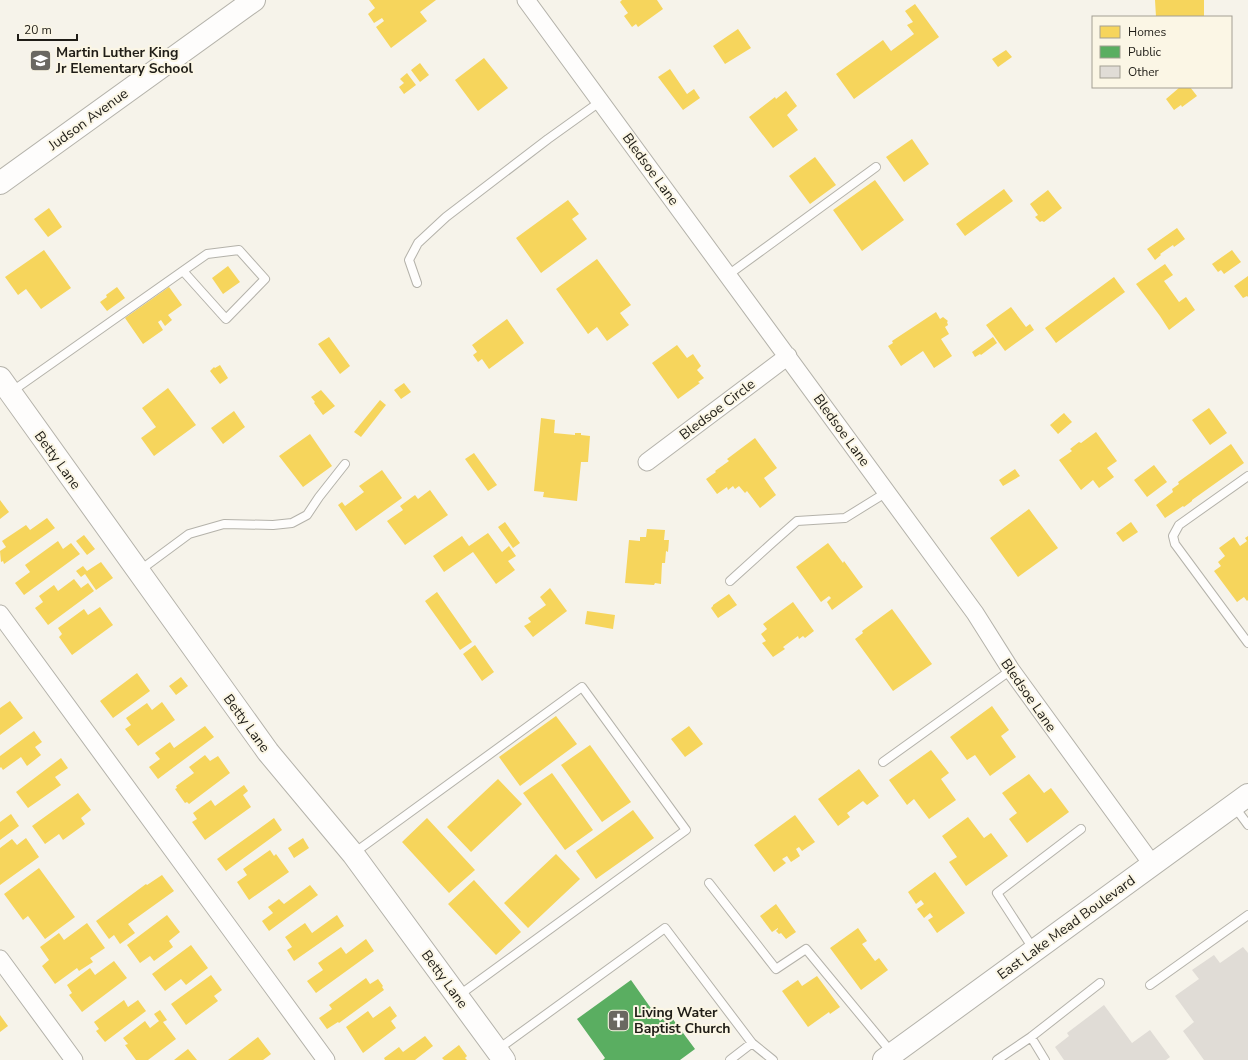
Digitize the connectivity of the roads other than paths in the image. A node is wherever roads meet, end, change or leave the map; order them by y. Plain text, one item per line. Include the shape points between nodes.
1 (254, 0) edge
2 (526, 0) edge
3 (601, 101) junction
4 (876, 167) dead end
5 (0, 182) edge
6 (183, 271) junction
7 (728, 275) junction
8 (417, 283) dead end
9 (788, 356) junction
10 (5, 385) edge
11 (646, 462) dead end
12 (345, 464) dead end
13 (1248, 476) edge
14 (887, 492) junction
15 (138, 572) junction
16 (730, 581) dead end
17 (0, 614) edge
18 (1248, 644) edge
19 (1011, 670) junction
20 (883, 762) dead end
21 (1241, 800) edge
22 (1248, 825) edge
23 (1081, 829) dead end
24 (353, 854) junction
25 (1152, 864) junction
26 (709, 884) dead end
27 (1248, 915) edge
28 (1035, 950) junction
29 (0, 959) edge
30 (1100, 983) dead end
31 (1150, 985) dead end
32 (457, 997) junction
33 (1031, 1037) junction
34 (752, 1043) junction
35 (500, 1055) edge
36 (891, 1058) edge
37 (74, 1060) edge
38 (326, 1060) edge
39 (730, 1060) edge
40 (773, 1060) edge
41 (998, 1060) edge
42 (1045, 1060) edge

1 - 5 street, Judson Avenue
2 - 3 street, Bledsoe Lane
3 - 7 street, Bledsoe Lane
3 - 8 lane via 446,217 418,243 410,260
4 - 7 lane
6 - 6 lane via 207,254 239,250 265,279 226,320
6 - 10 lane
7 - 9 street, Bledsoe Lane
9 - 11 street, Bledsoe Circle
9 - 14 street, Bledsoe Lane
10 - 15 street, Betty Lane
12 - 15 lane via 307,515 292,523 273,526 224,524 189,534
13 - 18 lane via 1179,525 1173,536 1175,544
14 - 16 lane via 845,518 797,521
14 - 19 street, Bledsoe Lane via 975,613
15 - 24 street, Betty Lane via 268,752
17 - 38 street
19 - 20 lane
19 - 25 street, Bledsoe Lane
21 - 22 lane
21 - 25 street, East Lake Mead Boulevard
23 - 28 lane via 997,893
24 - 32 street, Betty Lane
24 - 32 lane via 582,687 650,780 686,830
25 - 28 street, East Lake Mead Boulevard
26 - 36 lane via 776,969 806,948
27 - 31 lane
28 - 36 street, East Lake Mead Boulevard
29 - 37 street
30 - 33 lane
32 - 35 street, Betty Lane
33 - 41 lane
33 - 42 lane
34 - 35 lane via 665,928
34 - 39 lane
34 - 40 lane

